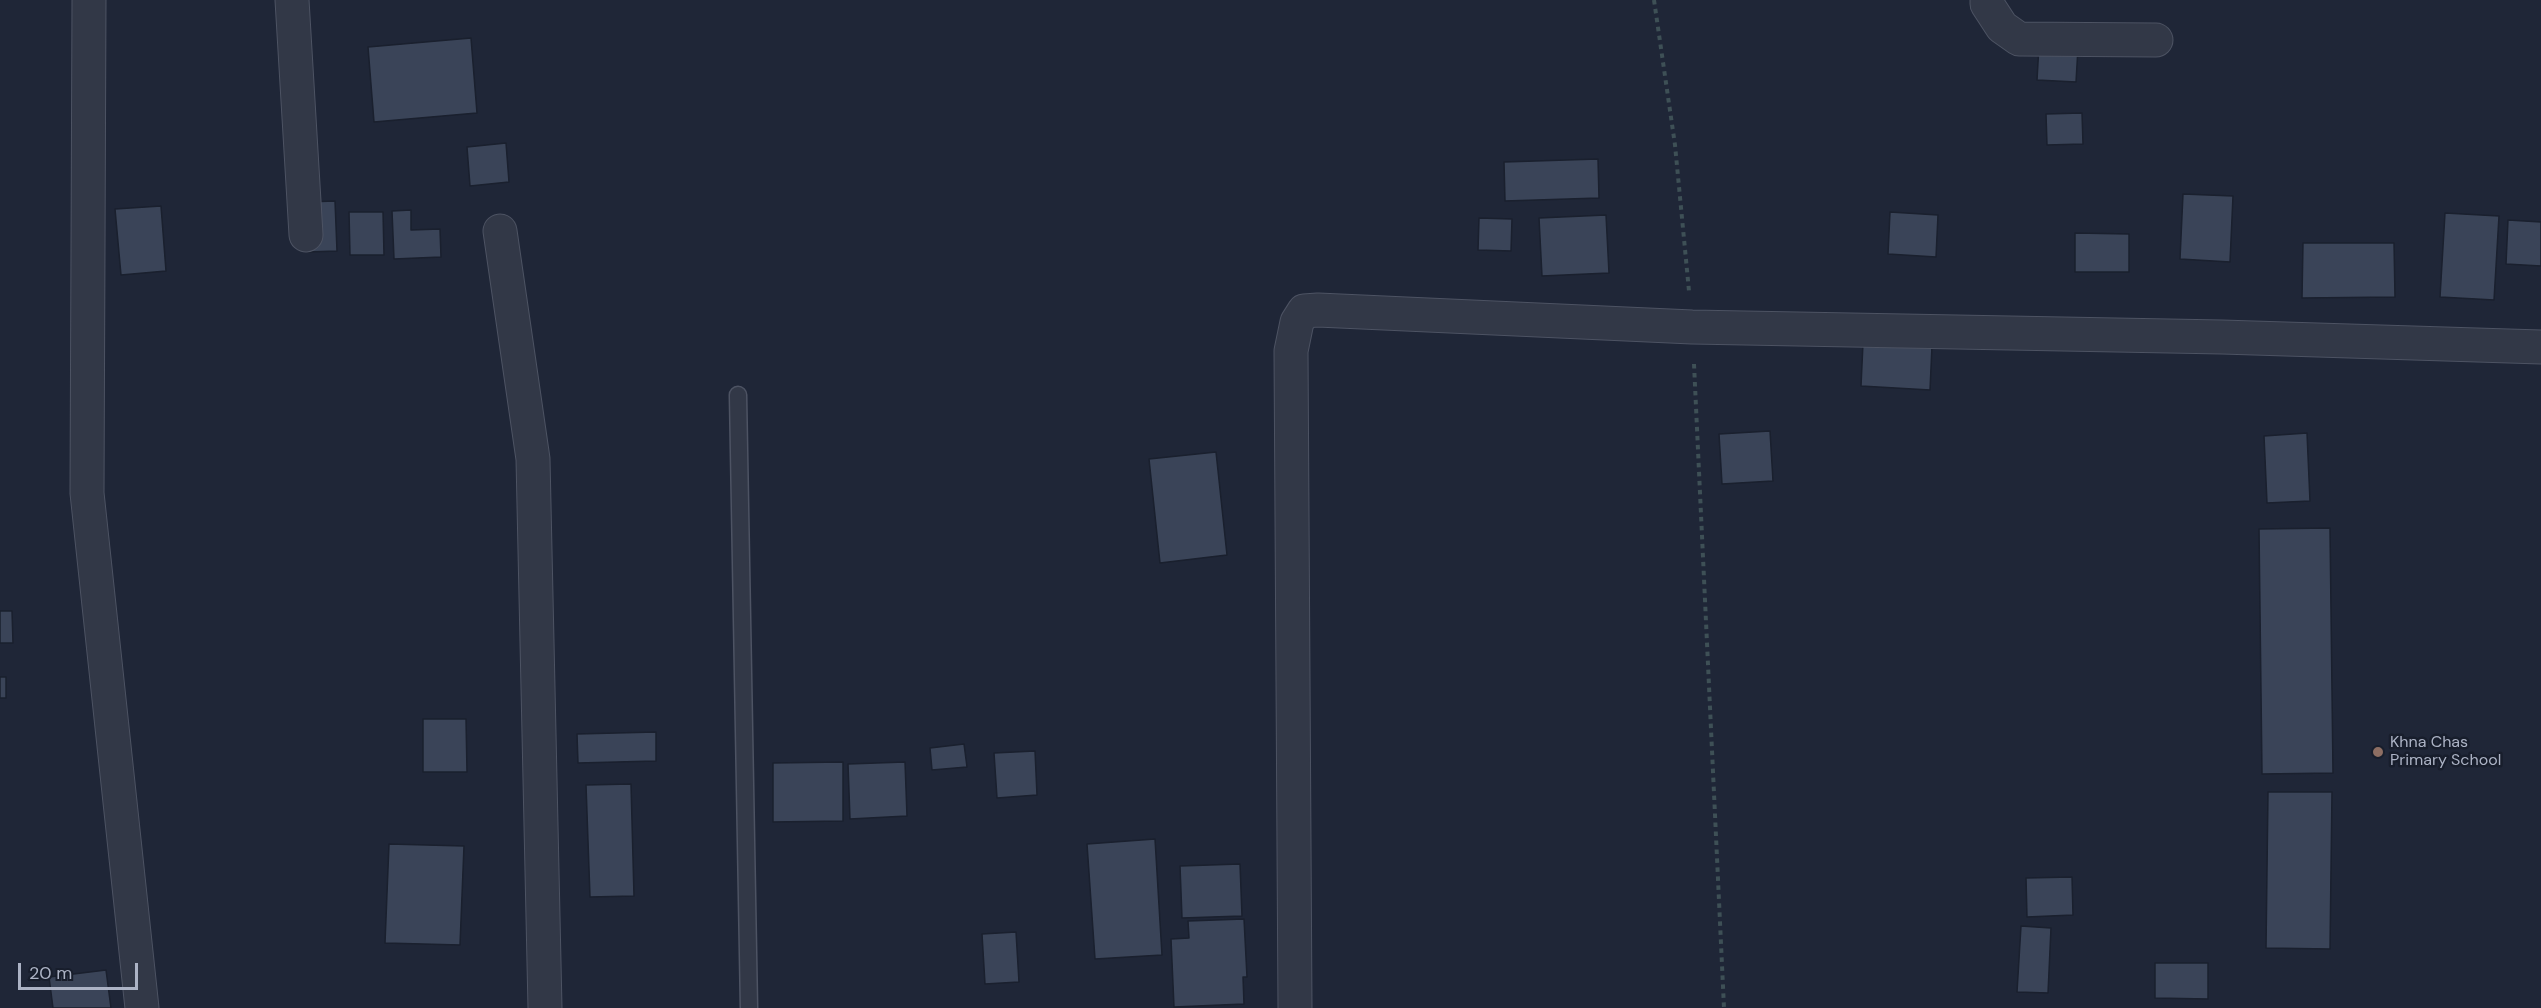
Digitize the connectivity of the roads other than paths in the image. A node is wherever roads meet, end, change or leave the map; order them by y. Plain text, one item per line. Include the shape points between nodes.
1 (89, 0) edge
2 (292, 0) edge
3 (1988, 0) edge
4 (2156, 40) dead end
5 (500, 231) dead end
6 (306, 235) dead end
7 (2541, 347) edge
8 (738, 395) dead end
9 (142, 1008) edge
10 (545, 1008) edge
11 (749, 1008) edge
12 (1295, 1008) edge

1 - 9 street via 87,493
2 - 6 street
3 - 4 street via 2002,27 2019,39
5 - 10 street via 533,459
7 - 12 street via 1692,327 1304,311 1291,351
8 - 11 lane

